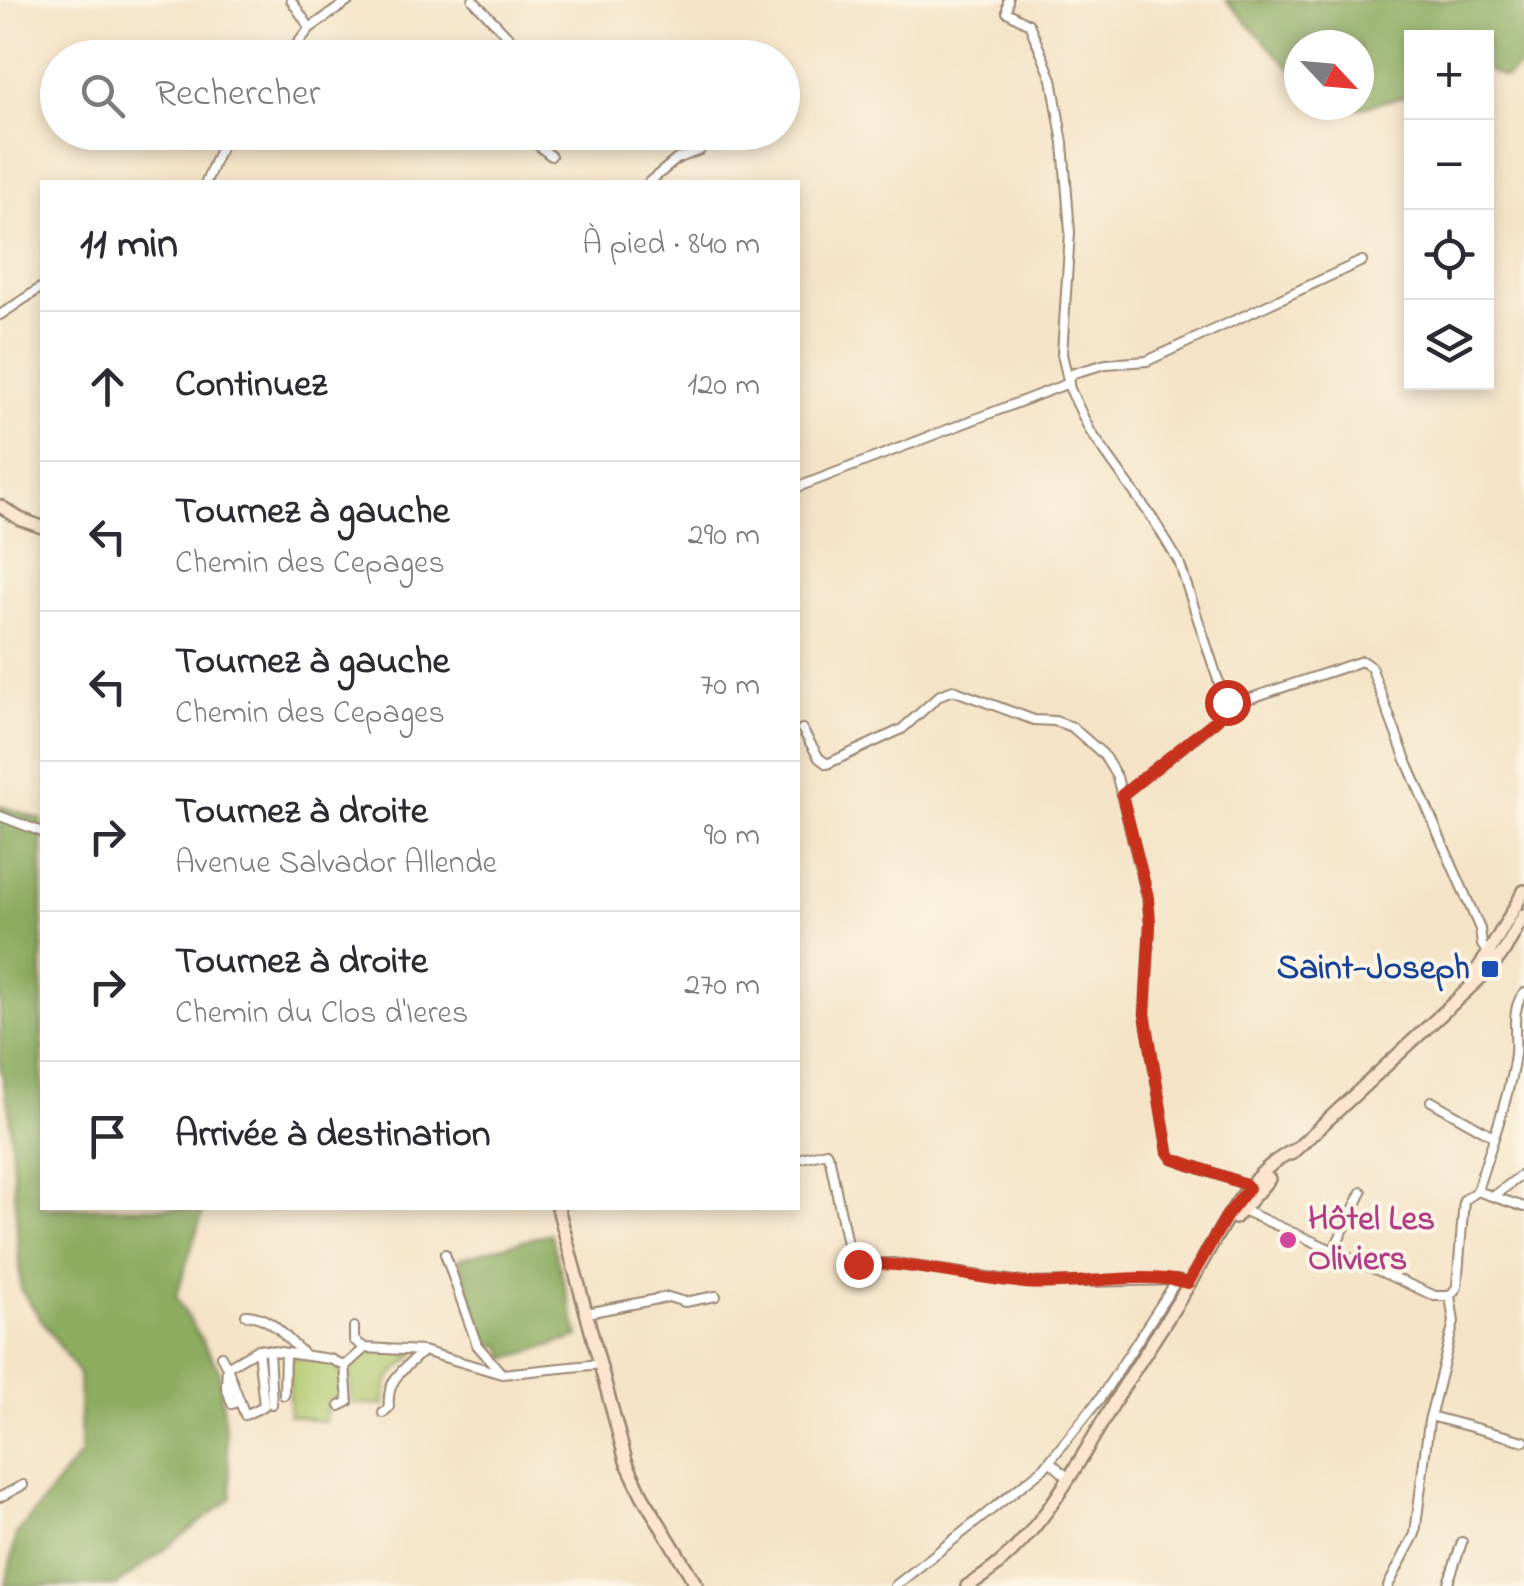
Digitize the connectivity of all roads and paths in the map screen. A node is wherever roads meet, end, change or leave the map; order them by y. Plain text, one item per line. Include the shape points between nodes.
1 (291, 0) edge
2 (350, 0) edge
3 (473, 0) edge
4 (1008, 0) edge
5 (310, 28) junction
6 (300, 40) edge
7 (511, 40) edge
8 (219, 150) edge
9 (544, 150) edge
10 (700, 150) dead end
11 (551, 156) dead end
12 (207, 180) edge
13 (651, 180) edge
14 (1362, 261) dead end
15 (40, 288) edge
16 (0, 315) edge
17 (1068, 382) junction
18 (800, 487) edge
19 (0, 506) edge
20 (40, 526) edge
21 (1227, 702) junction
22 (802, 729) dead end
23 (1122, 795) junction
24 (0, 816) edge
25 (40, 831) edge
26 (1524, 891) edge
27 (1524, 915) edge
28 (1488, 954) junction
29 (1477, 981) junction
30 (1524, 992) edge
31 (1455, 999) junction
32 (1431, 1101) dead end
33 (1493, 1136) junction
34 (1292, 1152) junction
35 (800, 1158) edge
36 (1524, 1173) edge
37 (1477, 1191) junction
38 (1362, 1192) dead end
39 (1494, 1196) junction
40 (1244, 1200) junction
41 (1524, 1207) edge
42 (559, 1210) edge
43 (1262, 1217) junction
44 (1334, 1250) junction
45 (445, 1254) dead end
46 (1183, 1282) junction
47 (716, 1296) dead end
48 (1450, 1296) junction
49 (587, 1314) junction
50 (246, 1315) dead end
51 (354, 1327) dead end
52 (365, 1348) junction
53 (258, 1350) junction
54 (423, 1350) junction
55 (269, 1351) junction
56 (285, 1353) junction
57 (220, 1356) dead end
58 (307, 1356) junction
59 (600, 1364) junction
60 (345, 1366) junction
61 (226, 1367) junction
62 (502, 1374) junction
63 (284, 1395) dead end
64 (272, 1404) dead end
65 (340, 1406) dead end
66 (383, 1413) dead end
67 (1430, 1416) junction
68 (1524, 1441) edge
69 (1050, 1461) junction
70 (1068, 1476) junction
71 (24, 1485) dead end
72 (0, 1498) edge
73 (1462, 1542) dead end
74 (900, 1585) edge
75 (698, 1586) edge
76 (967, 1586) edge
77 (1388, 1586) edge
78 (1447, 1586) edge

1 - 5 street
2 - 5 street
3 - 7 street
4 - 17 street via 1007,12 1029,24 1040,42 1061,130 1070,232 1062,354
5 - 6 street
8 - 12 street
9 - 11 street
10 - 13 street
14 - 17 street via 1147,361 1106,364 1074,373
15 - 16 street
17 - 18 street
17 - 21 street via 1090,431 1178,562
19 - 20 main road
21 - 23 street via 1216,720
21 - 28 street via 1362,660 1371,668
22 - 23 street via 827,764 902,728 940,694 960,691 992,707 1072,727 1103,754
23 - 40 street via 1148,897 1145,1014 1168,1152 1245,1184
24 - 25 street
26 - 28 main road
27 - 29 main road
28 - 29 street
28 - 31 main road
29 - 31 main road
30 - 33 street
31 - 34 main road
32 - 33 street
33 - 37 street
34 - 40 main road
34 - 40 main road
35 - 46 street via 826,1152 849,1254 858,1264 1029,1283
36 - 39 street
37 - 39 street
37 - 48 street via 1464,1200 1457,1287
38 - 44 street
39 - 41 street
40 - 43 street
40 - 43 street
40 - 46 main road
42 - 49 main road
43 - 44 street
44 - 48 street via 1435,1296
45 - 62 street via 476,1345
46 - 69 street
46 - 70 main road
47 - 49 street via 685,1302 668,1297
48 - 67 street via 1454,1322
49 - 59 main road
50 - 58 street via 283,1331
51 - 52 street via 354,1340
52 - 54 street
52 - 60 street
53 - 55 street
53 - 61 street
53 - 61 street via 264,1406 246,1415
54 - 62 street
54 - 66 street via 398,1372
55 - 56 street
55 - 64 street
56 - 58 street
56 - 63 street
57 - 61 street
58 - 60 street
59 - 62 street
59 - 75 main road via 626,1461
60 - 65 street via 348,1402
67 - 68 street
67 - 77 street via 1415,1534
69 - 70 street
69 - 74 street
70 - 76 main road via 1025,1538
71 - 72 street
73 - 78 street

